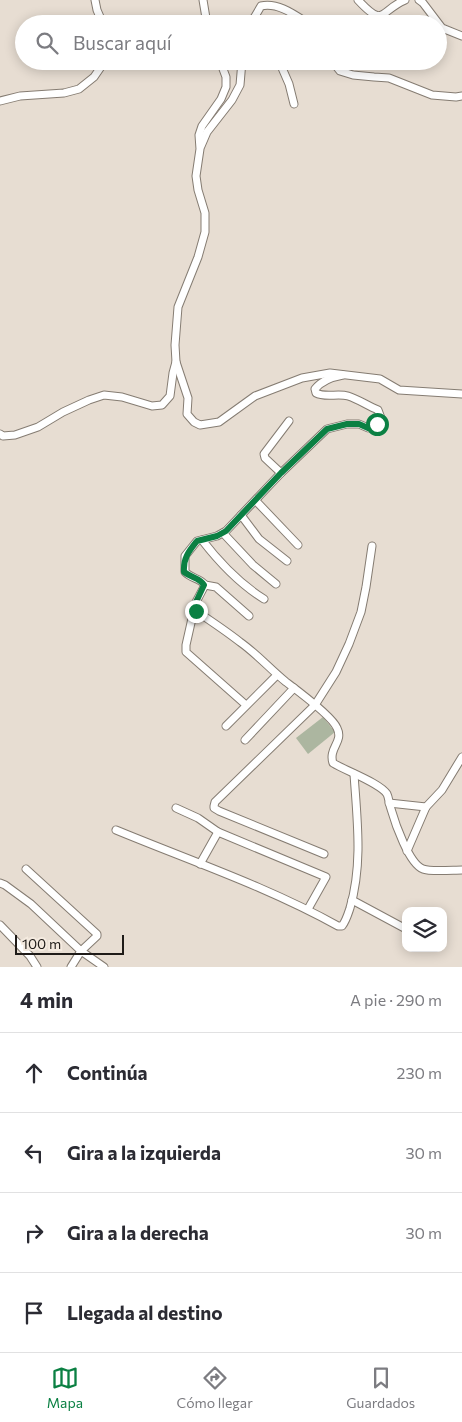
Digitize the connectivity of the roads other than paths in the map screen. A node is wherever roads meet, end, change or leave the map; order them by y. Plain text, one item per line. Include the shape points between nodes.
1 (95, 0) edge
2 (203, 0) edge
3 (358, 0) edge
4 (405, 0) edge
5 (419, 0) edge
6 (98, 15) edge
7 (206, 15) edge
8 (256, 15) edge
9 (294, 15) edge
10 (374, 15) edge
11 (384, 15) edge
12 (432, 15) edge
13 (447, 30) edge
14 (462, 36) edge
15 (99, 70) edge
16 (223, 70) edge
17 (241, 70) edge
18 (283, 70) edge
19 (339, 70) edge
20 (462, 96) edge
21 (0, 101) edge
22 (294, 104) dead end
23 (200, 149) junction
24 (176, 362) junction
25 (343, 375) junction
26 (462, 394) edge
27 (289, 421) dead end
28 (0, 434) edge
29 (281, 473) junction
30 (256, 500) junction
31 (241, 515) junction
32 (223, 533) junction
33 (202, 540) junction
34 (298, 545) dead end
35 (372, 546) dead end
36 (287, 561) dead end
37 (276, 584) dead end
38 (204, 585) junction
39 (264, 599) dead end
40 (196, 611) junction
41 (249, 616) dead end
42 (278, 675) junction
43 (294, 688) junction
44 (246, 705) junction
45 (315, 705) junction
46 (226, 726) dead end
47 (245, 740) dead end
48 (462, 757) edge
49 (354, 774) junction
50 (389, 804) junction
51 (426, 807) junction
52 (176, 808) dead end
53 (116, 830) dead end
54 (218, 832) junction
55 (407, 851) junction
56 (324, 854) dead end
57 (200, 864) junction
58 (26, 869) dead end
59 (462, 870) edge
60 (0, 883) edge
61 (352, 900) junction
62 (308, 909) junction
63 (0, 925) edge
64 (402, 927) edge
65 (81, 951) junction
66 (37, 967) edge
67 (71, 967) edge
68 (104, 967) edge

1 - 6 street
2 - 7 street
3 - 10 street
4 - 11 street
5 - 12 street
8 - 9 street via 261,6 268,5
13 - 14 street
15 - 21 street via 87,84 64,94 20,96
16 - 23 street via 226,87 202,126
17 - 23 street via 240,85 207,132
18 - 22 street
19 - 20 street via 353,75 389,78 432,95
23 - 24 street via 196,176 205,213 204,232 198,257 178,307
24 - 25 street via 188,398 187,414 200,425 219,422 255,396 302,378 330,373
24 - 28 street via 170,396 162,404 152,406 104,395 63,412 38,427 15,435
25 - 26 street via 380,379 399,390
25 - 29 street via 318,384 316,392 320,395 350,396 378,410 380,418 377,424 368,428 347,424 327,429
27 - 29 street via 264,454
29 - 30 street
30 - 31 street
30 - 34 street
31 - 32 street
31 - 36 street via 259,539
32 - 33 street
32 - 37 street
33 - 38 street via 197,541 185,556 184,572
33 - 39 street via 249,590
35 - 45 street via 361,612 336,672
38 - 40 street via 196,602
38 - 41 street via 216,587
40 - 42 street via 242,643
40 - 44 street via 186,652
42 - 43 street
42 - 44 street
43 - 45 street
43 - 47 street
44 - 46 street
45 - 49 street via 337,726 340,734 332,750 334,763
45 - 56 street via 215,802 214,808
48 - 51 street via 442,790
49 - 50 street via 378,786 387,794
49 - 61 street via 359,838 358,874
50 - 51 street
50 - 55 street
51 - 55 street
52 - 54 street
53 - 57 street
54 - 57 street
54 - 62 street via 326,877
55 - 59 street via 421,868
57 - 62 street
58 - 65 street via 97,934
60 - 65 street via 31,904
61 - 62 street via 342,926
61 - 64 street
63 - 66 street
65 - 67 street
65 - 68 street

